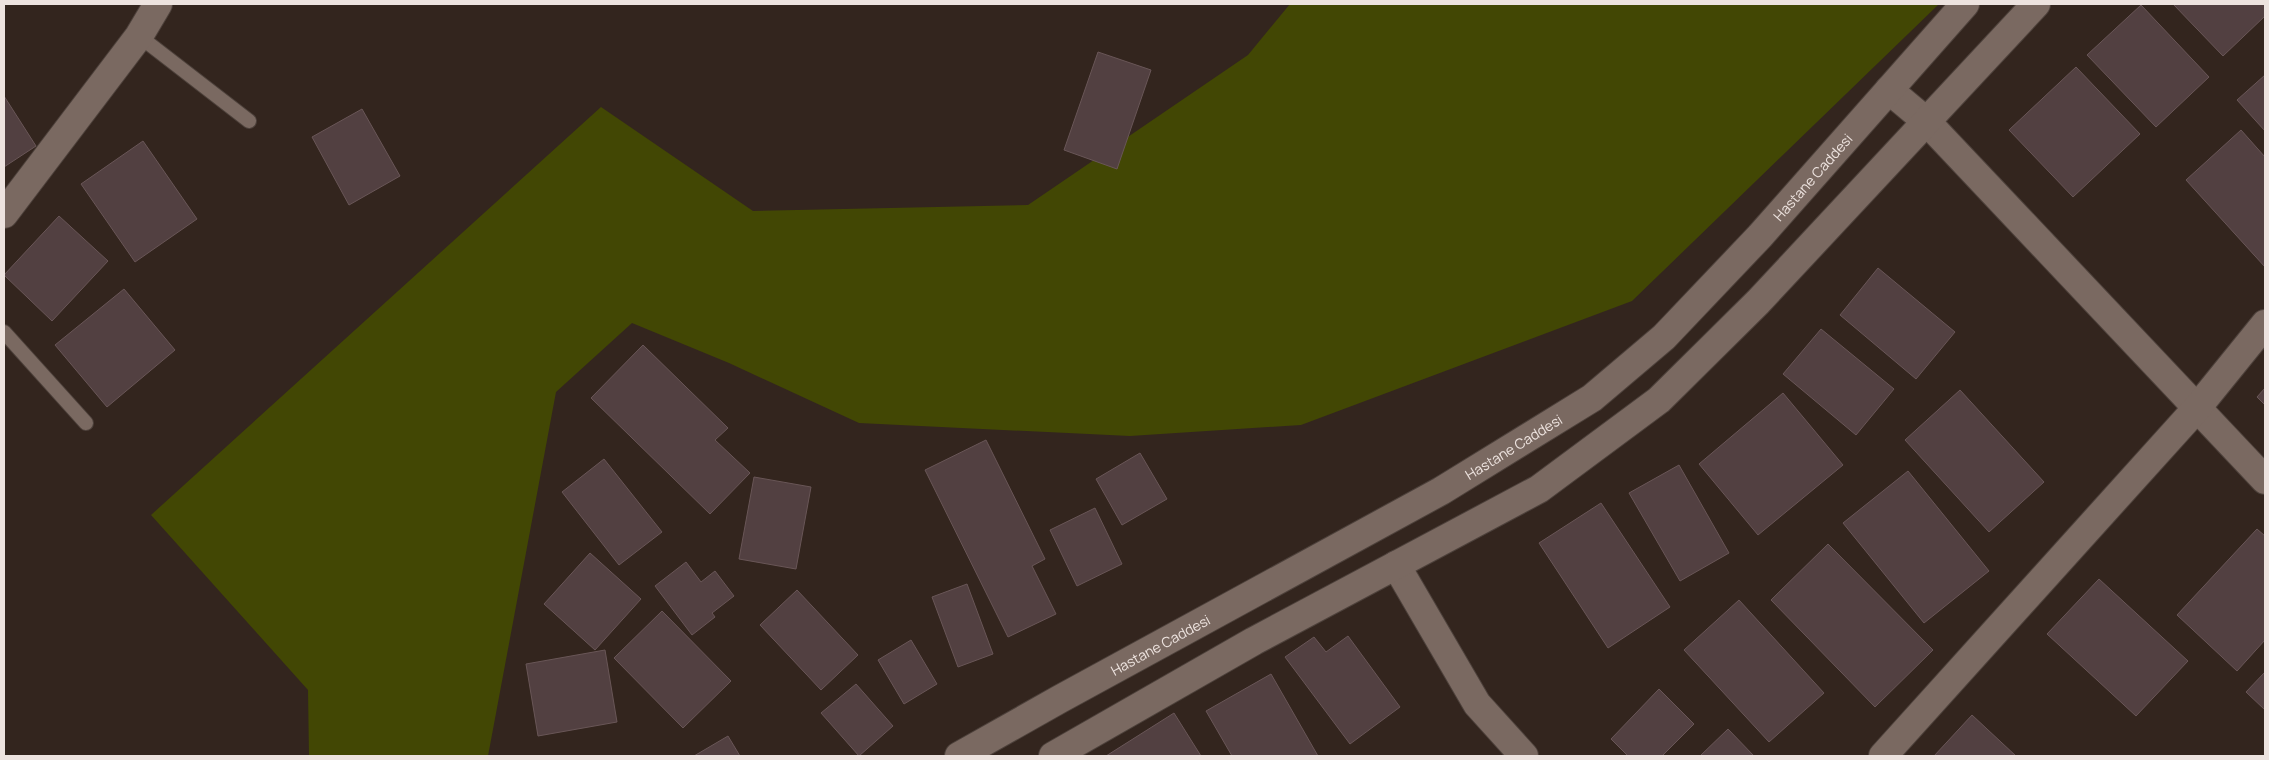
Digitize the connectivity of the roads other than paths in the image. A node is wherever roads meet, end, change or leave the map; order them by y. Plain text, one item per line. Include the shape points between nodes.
1 (158, 4) edge
2 (1965, 4) edge
3 (2036, 4) edge
4 (139, 36) junction
5 (1889, 90) junction
6 (249, 121) dead end
7 (1926, 121) junction
8 (4, 214) edge
9 (2265, 324) edge
10 (4, 332) edge
11 (2197, 408) junction
12 (86, 422) dead end
13 (2265, 480) edge
14 (1396, 565) junction
15 (1512, 752) edge
16 (959, 756) edge
17 (1053, 756) edge
18 (1883, 756) edge

1 - 4 main road
2 - 5 main road, Hastane Caddesi
3 - 7 main road
4 - 6 lane
4 - 8 main road
5 - 7 main road
5 - 16 main road, Hastane Caddesi via 1760,236 1664,337 1592,398 1441,491
7 - 11 main road
7 - 14 main road via 1758,302 1659,400 1539,489
9 - 11 main road
10 - 12 lane
11 - 13 main road
11 - 18 main road
14 - 15 main road via 1477,704
14 - 17 main road via 1254,641

